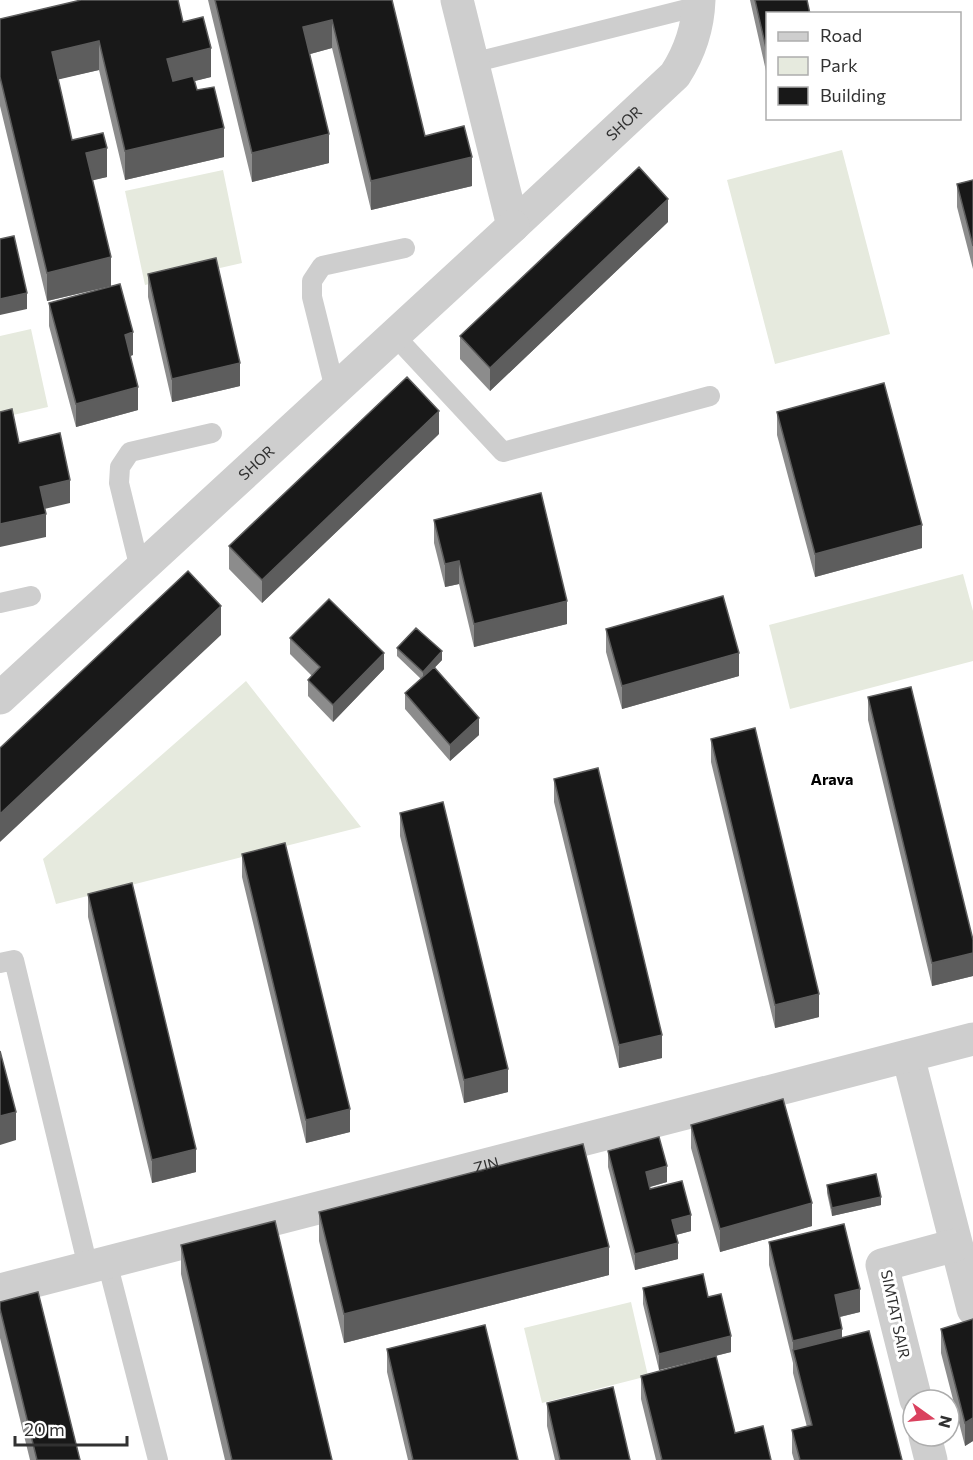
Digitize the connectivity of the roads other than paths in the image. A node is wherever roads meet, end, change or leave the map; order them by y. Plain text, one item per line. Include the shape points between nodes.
1 (457, 0) edge
2 (699, 3) edge
3 (472, 63) junction
4 (513, 226) junction
5 (405, 248) dead end
6 (394, 335) junction
7 (335, 389) junction
8 (710, 396) dead end
9 (212, 433) dead end
10 (140, 569) junction
11 (31, 596) dead end
12 (0, 603) edge
13 (0, 698) edge
14 (0, 963) edge
15 (973, 1039) edge
16 (908, 1056) junction
17 (956, 1245) junction
18 (98, 1264) junction
19 (0, 1290) edge
20 (973, 1309) edge
21 (913, 1388) edge
22 (158, 1460) edge

1 - 3 street
2 - 3 lane
2 - 4 street, SHOR via 691,46 675,75
3 - 4 street
4 - 6 street, SHOR
5 - 7 lane via 322,266 312,281 312,297
6 - 7 street, SHOR
6 - 8 lane via 503,452
7 - 10 street, SHOR
9 - 10 lane via 130,452 120,467 119,483
10 - 13 street, SHOR
11 - 12 lane
14 - 18 lane via 14,960
15 - 16 street, ZIN
16 - 17 street
16 - 18 street, ZIN
17 - 20 street
17 - 21 street, SIMTAT SAIR via 882,1265
18 - 19 street, ZIN
18 - 22 lane

